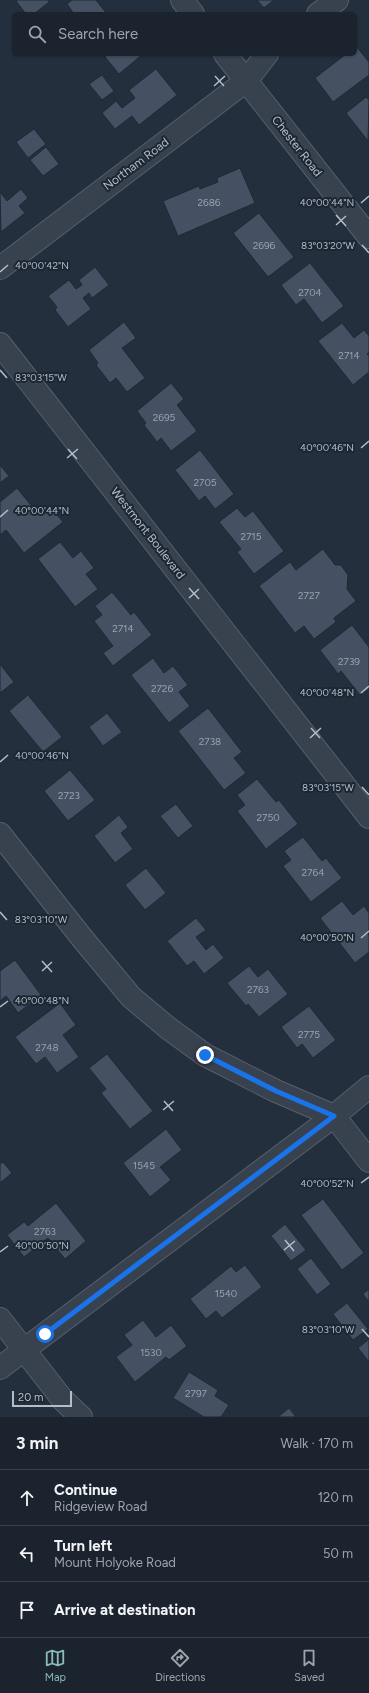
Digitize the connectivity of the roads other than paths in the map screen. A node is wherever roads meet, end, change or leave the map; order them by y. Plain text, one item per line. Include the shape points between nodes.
1 (182, 0) edge
2 (337, 0) edge
3 (191, 12) edge
4 (321, 12) edge
5 (227, 56) edge
6 (265, 56) edge
7 (246, 81) junction
8 (369, 237) edge
9 (0, 268) edge
10 (0, 344) edge
11 (369, 817) edge
12 (0, 834) edge
13 (369, 1087) edge
14 (334, 1116) junction
15 (369, 1161) edge
16 (0, 1319) edge
17 (24, 1350) junction
18 (0, 1368) edge
19 (81, 1417) edge

1 - 3 street
2 - 4 street
5 - 7 street, Chester Road
6 - 7 street, Northam Road
7 - 8 street, Chester Road
7 - 9 street, Northam Road
10 - 11 street, Westmont Boulevard
12 - 14 street via 131,997 205,1055 276,1091
13 - 14 street
14 - 15 street
14 - 17 street
16 - 17 street
17 - 18 street
17 - 19 street via 63,1400

